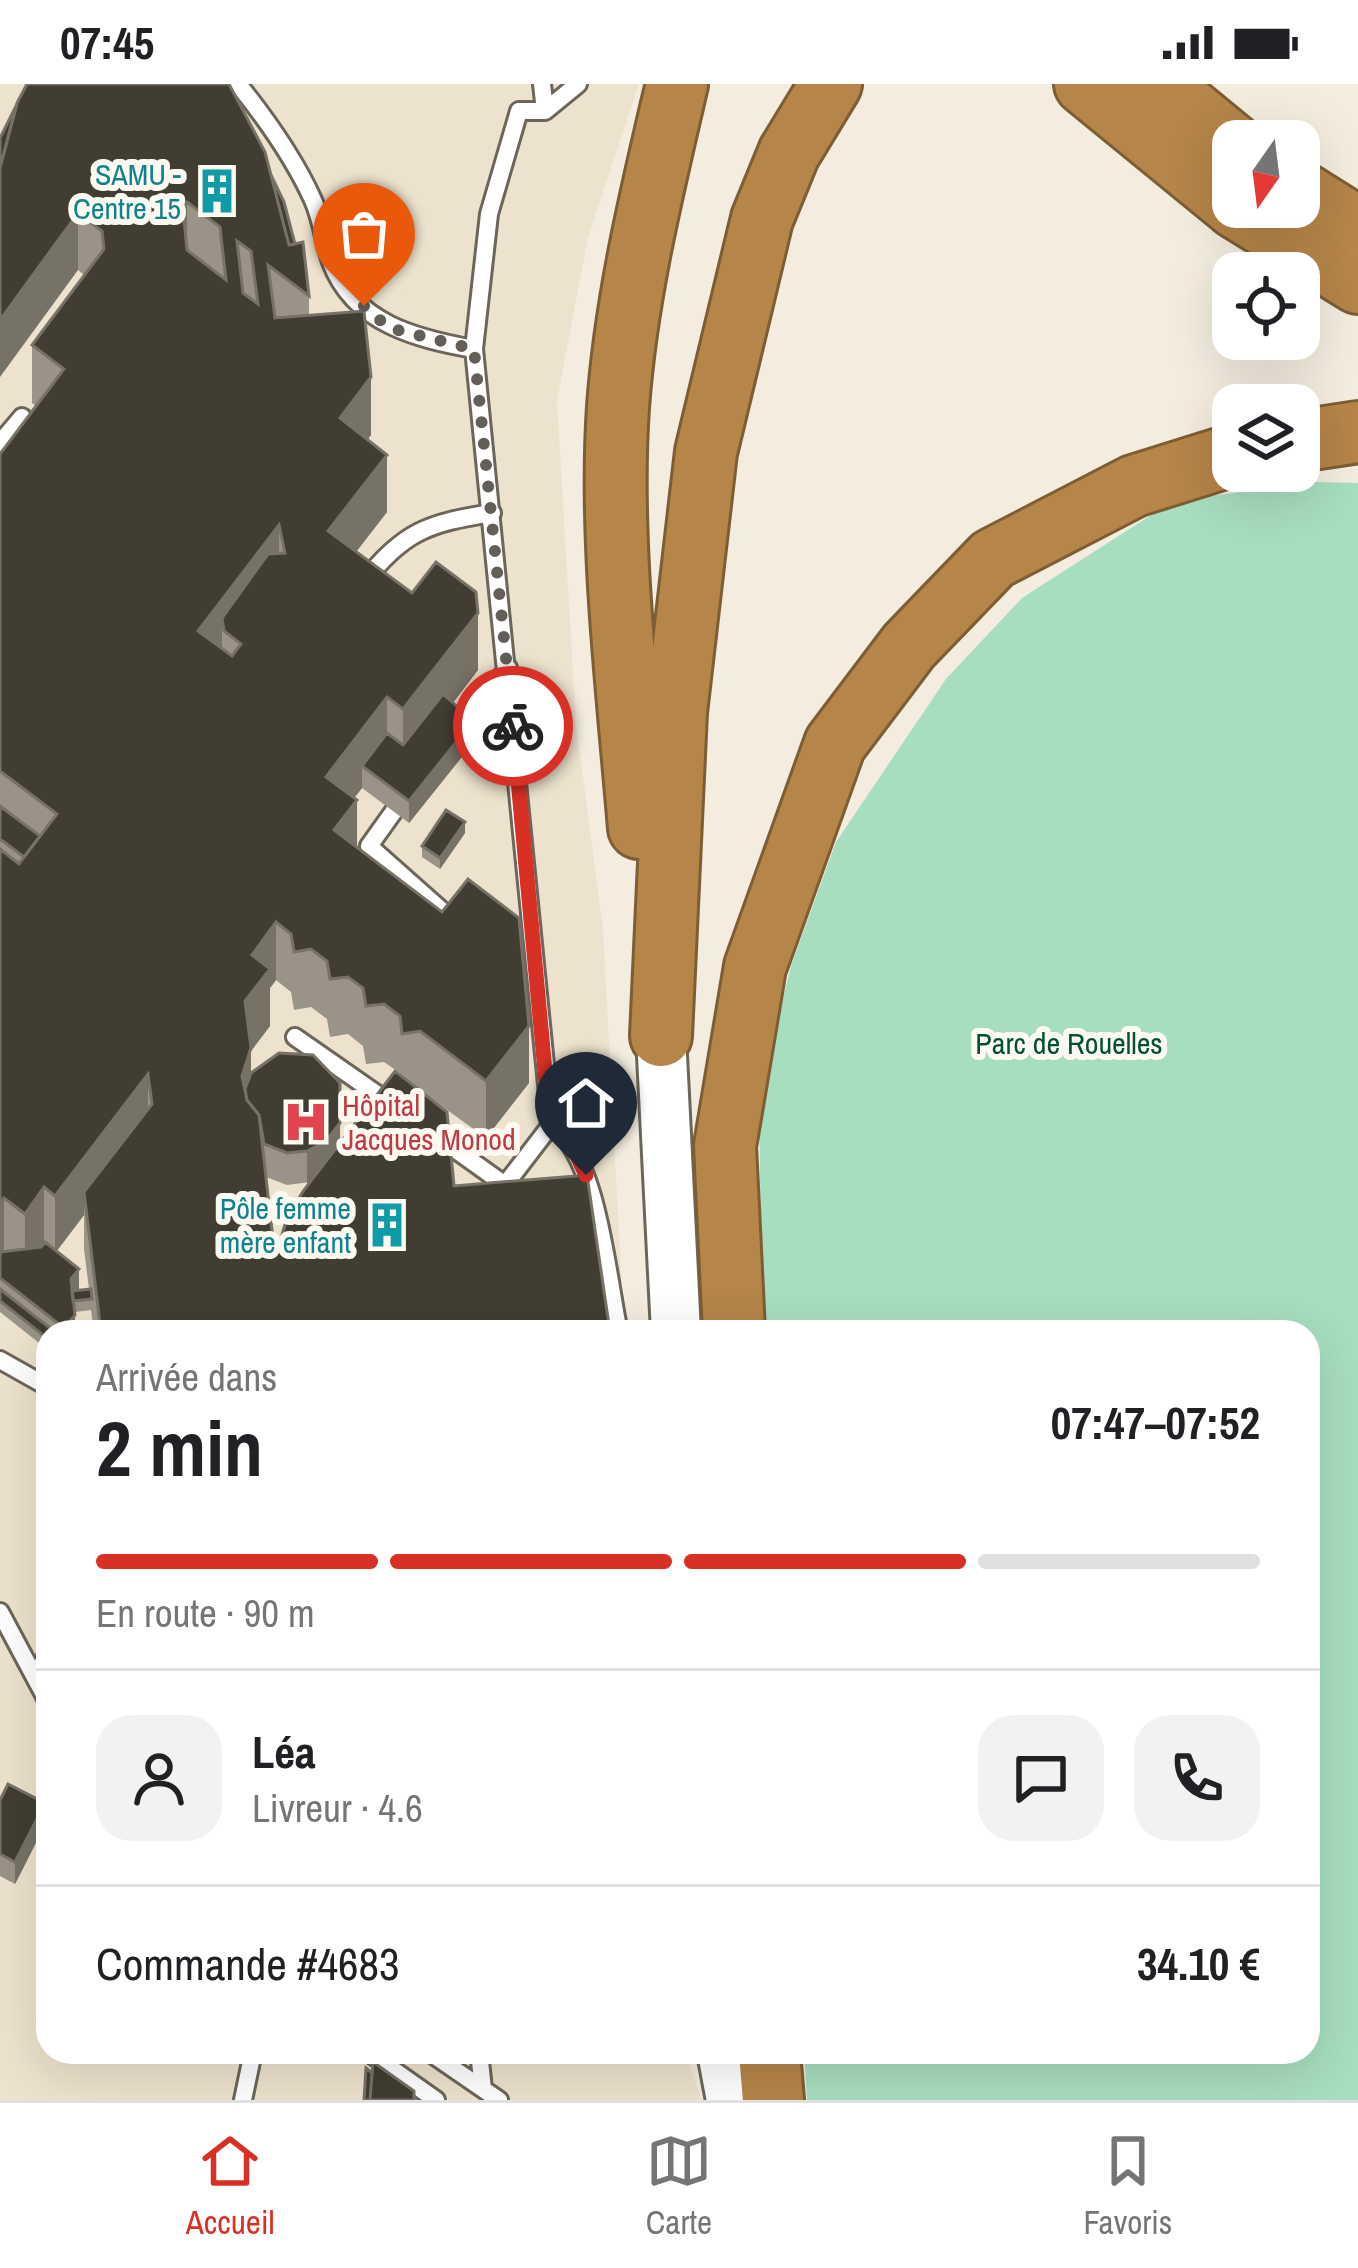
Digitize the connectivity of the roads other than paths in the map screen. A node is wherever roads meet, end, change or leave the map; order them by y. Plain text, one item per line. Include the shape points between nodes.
1 (238, 84) edge
2 (542, 84) edge
3 (578, 84) edge
4 (677, 84) edge
5 (831, 84) edge
6 (1085, 84) edge
7 (1159, 84) edge
8 (545, 111) junction
9 (1212, 128) edge
10 (1212, 188) edge
11 (1320, 205) edge
12 (1269, 228) edge
13 (1358, 229) edge
14 (1358, 283) edge
15 (474, 349) junction
16 (22, 417) edge
17 (1358, 432) edge
18 (1320, 438) edge
19 (0, 443) edge
20 (1212, 461) edge
21 (492, 513) junction
22 (348, 603) edge
23 (508, 668) junction
24 (459, 730) edge
25 (394, 812) edge
26 (531, 908) junction
27 (511, 910) edge
28 (470, 915) edge
29 (295, 1036) dead end
30 (661, 1036) junction
31 (550, 1125) junction
32 (616, 1320) edge
33 (675, 1320) edge
34 (733, 1320) edge
35 (0, 1360) edge
36 (36, 1380) edge
37 (0, 1612) edge
38 (35, 1676) edge
39 (250, 2064) edge
40 (385, 2064) edge
41 (447, 2064) edge
42 (480, 2064) edge
43 (718, 2064) edge
44 (723, 2064) edge
45 (771, 2064) edge
46 (483, 2089) junction
47 (243, 2100) edge
48 (436, 2100) edge
49 (499, 2100) edge
50 (711, 2100) edge
51 (731, 2100) edge
52 (773, 2100) edge

1 - 15 lane via 280,139 315,203 333,268 364,306 389,328
2 - 8 lane
3 - 8 lane
4 - 30 highway via 634,271 618,411 623,621
5 - 30 highway via 762,219 706,452 676,712
6 - 10 highway
7 - 9 highway
8 - 15 lane via 519,111 503,162
11 - 13 highway
12 - 14 highway
15 - 21 lane
16 - 19 lane
17 - 18 highway
20 - 34 highway via 1134,485 993,559 909,646 835,744 755,967 725,1146
21 - 22 lane via 432,522 389,549
21 - 23 lane
23 - 24 lane
23 - 26 lane
25 - 28 lane via 369,846 449,917
26 - 27 lane
26 - 31 lane
29 - 31 lane via 506,1185
30 - 33 main road
31 - 32 lane via 568,1136 586,1175
35 - 36 lane
37 - 38 lane
39 - 47 lane
40 - 48 lane
41 - 46 lane
42 - 46 lane
43 - 50 lane
44 - 51 main road
45 - 52 highway
46 - 49 lane

